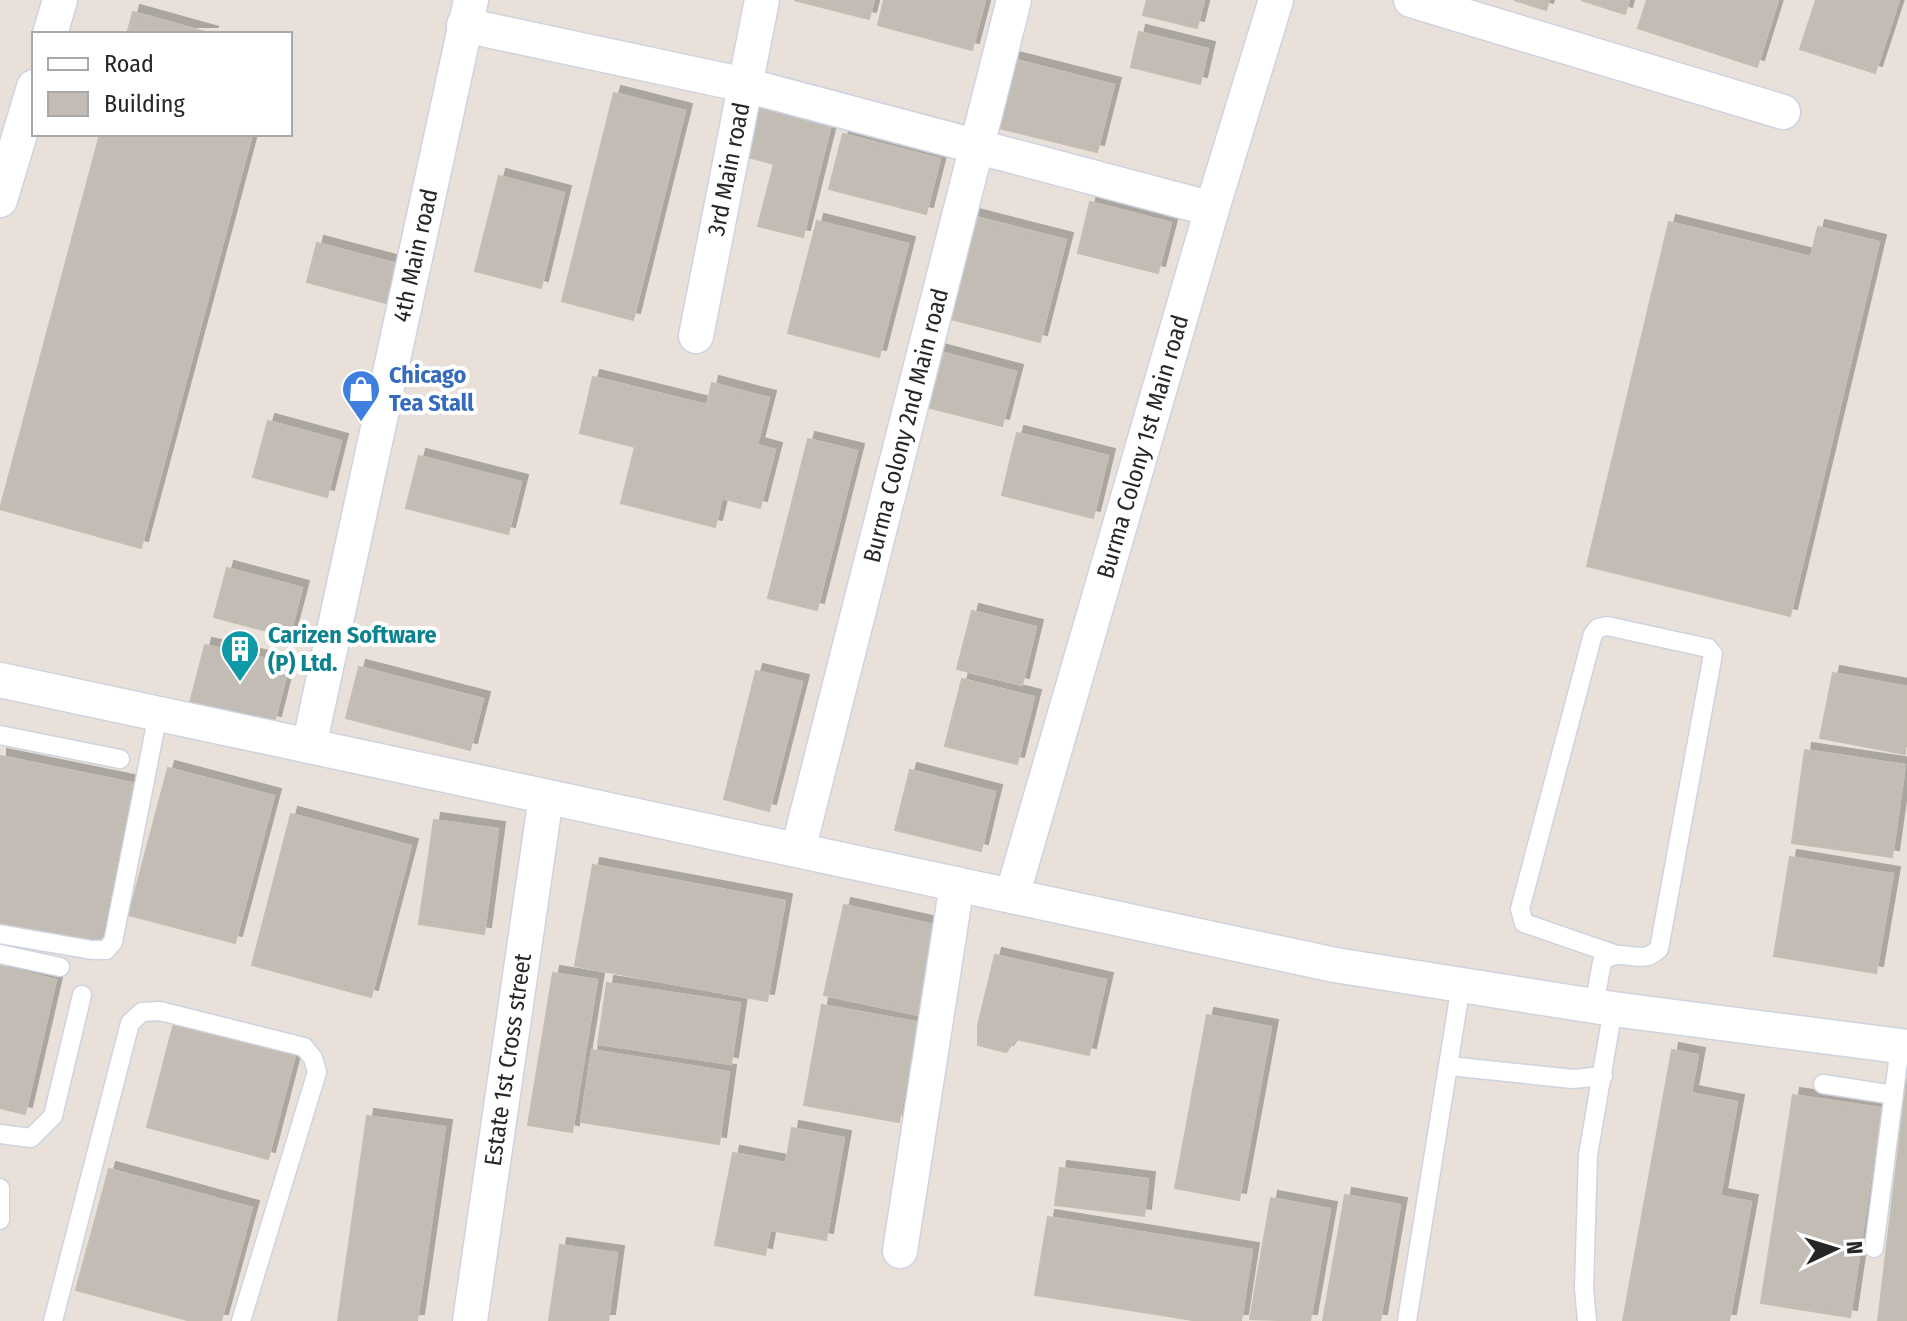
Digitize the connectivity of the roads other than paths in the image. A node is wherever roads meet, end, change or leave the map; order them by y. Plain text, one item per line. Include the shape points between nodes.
1 (60, 0) edge
2 (762, 0) edge
3 (1014, 0) edge
4 (1276, 0) edge
5 (1411, 0) edge
6 (468, 12) edge
7 (51, 32) edge
8 (745, 85) junction
9 (32, 94) edge
10 (1783, 112) dead end
11 (977, 146) junction
12 (0, 200) edge
13 (1212, 209) junction
14 (696, 336) dead end
15 (0, 680) edge
16 (158, 714) junction
17 (0, 735) edge
18 (309, 746) junction
19 (120, 759) dead end
20 (546, 797) junction
21 (798, 850) junction
22 (957, 884) junction
23 (1012, 896) junction
24 (0, 934) edge
25 (0, 954) edge
26 (1614, 954) junction
27 (60, 967) dead end
28 (1461, 985) junction
29 (82, 995) dead end
30 (1604, 1008) junction
31 (1903, 1046) edge
32 (1449, 1066) junction
33 (1603, 1076) junction
34 (1823, 1084) dead end
35 (1894, 1095) junction
36 (0, 1134) edge
37 (0, 1188) edge
38 (0, 1220) edge
39 (1874, 1248) dead end
40 (900, 1251) dead end
41 (56, 1320) edge
42 (241, 1321) edge
43 (470, 1321) edge
44 (1407, 1321) edge
45 (1587, 1321) edge

1 - 7 street
2 - 8 street, 3rd Main road
3 - 11 street, Burma Colony 2nd Main road
4 - 13 street, Burma Colony 1st Main road
5 - 10 street
6 - 8 street
6 - 18 street, 4th Main road
8 - 11 street
8 - 14 street, 3rd Main road
9 - 12 street
11 - 13 street
11 - 21 street, Burma Colony 2nd Main road
13 - 23 street, Burma Colony 1st Main road
15 - 16 street
16 - 18 street
16 - 24 lane via 113,942 106,950 92,950
17 - 19 lane
18 - 20 street
20 - 21 street
20 - 43 street, Estate 1st Cross street
21 - 22 street
22 - 23 street
22 - 40 street
23 - 28 street via 1335,965
25 - 27 lane
26 - 26 lane via 1647,956 1659,949 1713,654 1708,648 1607,626 1593,634 1520,909 1524,923
26 - 30 lane via 1602,962
28 - 30 street
28 - 32 lane
29 - 36 lane via 53,1116 31,1138
30 - 31 street
30 - 33 lane
31 - 35 lane
32 - 33 lane via 1573,1079
32 - 44 lane
33 - 45 lane via 1588,1155
34 - 35 lane
35 - 39 lane
37 - 38 lane
41 - 42 lane via 130,1023 142,1012 160,1011 304,1047 317,1072

